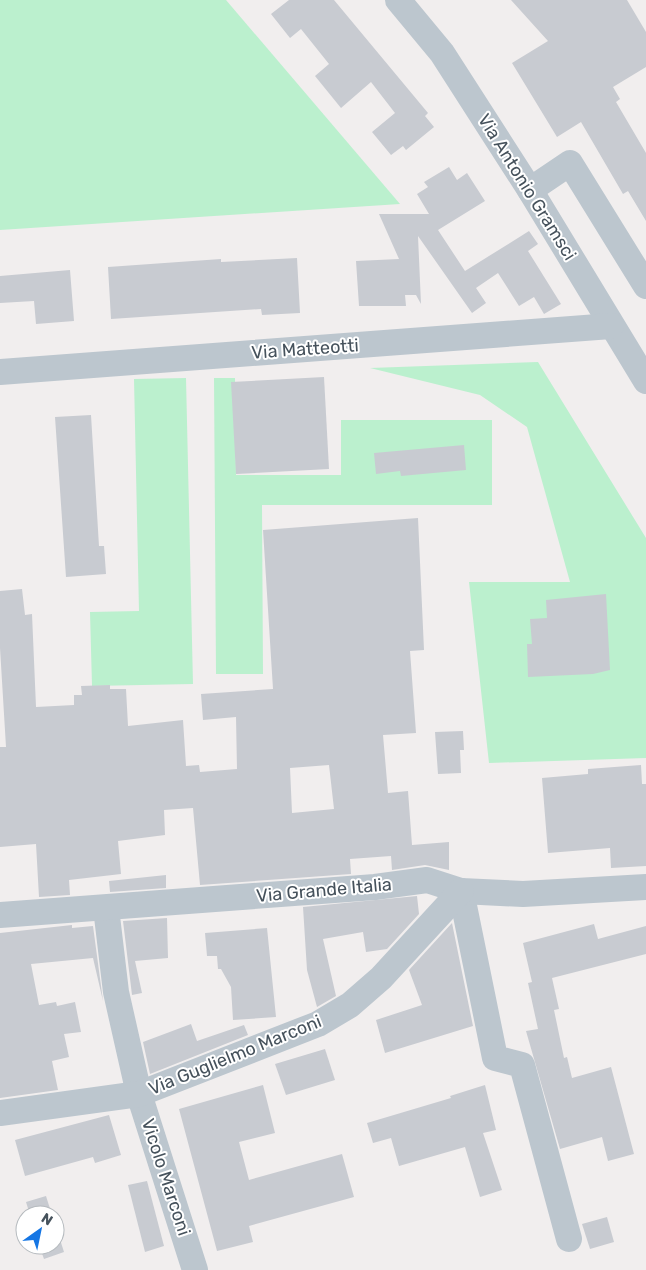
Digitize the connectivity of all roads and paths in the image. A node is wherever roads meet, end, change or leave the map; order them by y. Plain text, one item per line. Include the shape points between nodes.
1 (398, 0) edge
2 (530, 190) junction
3 (646, 286) edge
4 (611, 326) junction
5 (0, 372) edge
6 (646, 381) edge
7 (646, 887) edge
8 (461, 891) junction
9 (106, 908) junction
10 (0, 915) edge
11 (139, 1094) junction
12 (0, 1113) edge
13 (569, 1239) dead end
14 (194, 1265) edge

1 - 2 street, Via Antonio Gramsci via 442,53
2 - 3 street via 570,164
2 - 4 street, Via Antonio Gramsci
4 - 5 street, Via Matteotti
4 - 6 street, Via Antonio Gramsci
7 - 8 street, Via Grande Italia via 523,894
8 - 9 street, Via Grande Italia via 427,880 376,887
8 - 11 street, Via Guglielmo Marconi via 381,978 350,1005 318,1024
8 - 13 street via 494,1058 522,1065
9 - 10 street, Via Grande Italia
9 - 11 street, Vicolo Marconi via 116,992
11 - 12 street, Via Guglielmo Marconi
11 - 14 street, Vicolo Marconi

